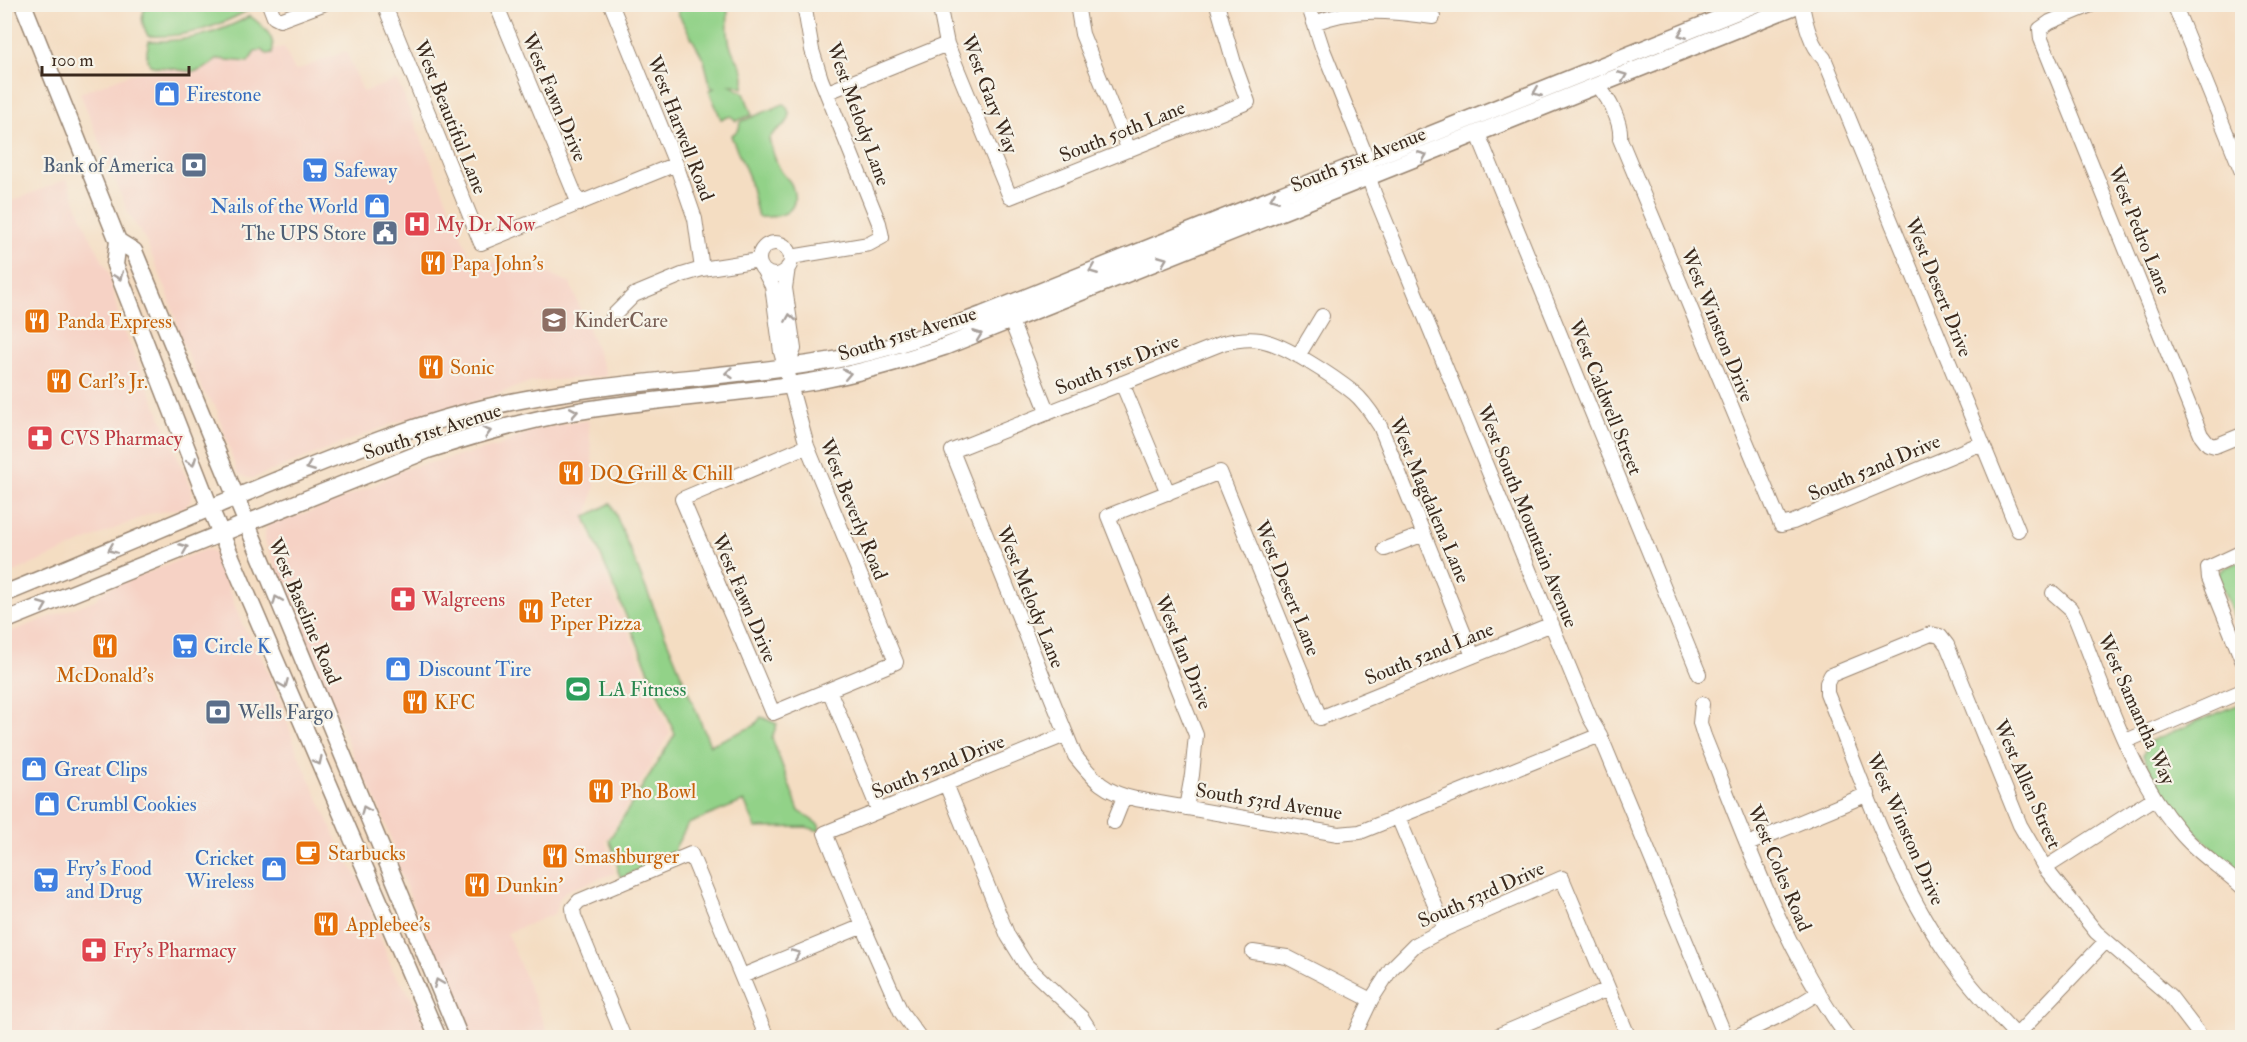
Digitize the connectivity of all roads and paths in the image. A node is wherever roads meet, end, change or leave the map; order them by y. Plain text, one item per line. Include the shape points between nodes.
1 (22, 4) edge
2 (269, 4) edge
3 (323, 4) edge
4 (384, 4) edge
5 (496, 4) edge
6 (611, 4) edge
7 (804, 4) edge
8 (939, 4) edge
9 (1077, 4) edge
10 (1217, 4) edge
11 (1308, 4) edge
12 (1755, 4) edge
13 (1802, 4) edge
14 (2093, 4) edge
15 (2174, 4) edge
16 (1433, 16) dead end
17 (1314, 23) junction
18 (947, 44) junction
19 (1595, 78) junction
20 (828, 92) junction
21 (1478, 134) junction
22 (1129, 150) junction
23 (1368, 160) junction
24 (676, 164) junction
25 (2242, 172) edge
26 (1369, 178) junction
27 (1010, 197) joint
28 (579, 204) junction
29 (118, 241) junction
30 (789, 262) junction
31 (762, 265) junction
32 (702, 269) junction
33 (1005, 306) junction
34 (613, 316) dead end
35 (1322, 316) dead end
36 (1011, 321) junction
37 (1298, 356) junction
38 (787, 367) junction
39 (1122, 383) junction
40 (789, 385) junction
41 (1048, 412) junction
42 (2242, 435) edge
43 (1982, 443) junction
44 (807, 446) junction
45 (951, 451) joint
46 (1168, 493) junction
47 (236, 497) junction
48 (210, 508) junction
49 (246, 523) junction
50 (1781, 525) joint
51 (2018, 530) dead end
52 (221, 533) junction
53 (1424, 534) junction
54 (1385, 549) dead end
55 (2242, 552) edge
56 (2053, 593) dead end
57 (4, 594) edge
58 (4, 621) edge
59 (1552, 624) junction
60 (1940, 636) joint
61 (1473, 656) junction
62 (2242, 660) edge
63 (1699, 674) dead end
64 (829, 690) junction
65 (2242, 691) edge
66 (1702, 704) dead end
67 (1320, 718) joint
68 (1065, 735) junction
69 (1600, 735) junction
70 (2126, 741) junction
71 (1075, 756) joint
72 (946, 784) junction
73 (1868, 794) junction
74 (1124, 797) junction
75 (2154, 798) junction
76 (1186, 808) junction
77 (879, 811) junction
78 (1398, 817) junction
79 (1114, 822) dead end
80 (1748, 844) junction
81 (2045, 868) junction
82 (2242, 887) edge
83 (863, 926) junction
84 (1445, 929) junction
85 (2106, 941) junction
86 (1252, 952) dead end
87 (742, 976) junction
88 (1608, 989) junction
89 (1818, 993) junction
90 (1371, 1000) junction
91 (1499, 1036) edge
92 (2015, 1036) edge
93 (438, 1038) edge
94 (460, 1038) edge
95 (624, 1038) edge
96 (767, 1038) edge
97 (920, 1038) edge
98 (1095, 1038) edge
99 (1353, 1038) edge
100 (1629, 1038) edge
101 (1726, 1038) edge
102 (1733, 1038) edge
103 (1848, 1038) edge
104 (2202, 1038) edge

1 - 29 main road, West Baseline Road
2 - 3 street via 276,20
4 - 28 street, West Beautiful Lane via 482,243
5 - 28 street, West Fawn Drive
6 - 24 street, West Harwell Road
7 - 20 street, West Melody Lane via 812,50
8 - 18 street, West Gary Way
9 - 22 street via 1082,34
10 - 22 street, South 50th Lane via 1248,102
11 - 17 street, West South Mountain Avenue
12 -> 19 main road, South 51st Avenue
19 -> 13 main road, South 51st Avenue
13 - 43 street, West Desert Drive via 1818,52 1824,58
14 - 42 street, West Pedro Lane via 2050,22 2040,29 2041,39 2201,435 2215,446
15 - 25 street
16 - 17 street via 1361,11
17 - 23 street, West South Mountain Avenue
18 - 20 street
18 - 27 street, West Gary Way
19 - 21 main road, South 51st Avenue
19 -> 23 main road, South 51st Avenue
19 - 50 street, West Winston Drive via 1600,99 1621,132 1620,139
20 - 30 street, West Melody Lane via 882,237 869,244
26 -> 21 main road, South 51st Avenue
21 - 63 street, West Caldwell Street
22 - 27 street, South 50th Lane
23 - 26 street, West South Mountain Avenue
23 -> 33 main road, South 51st Avenue
24 - 28 street
24 - 32 street, West Harwell Road via 695,219
36 -> 26 main road, South 51st Avenue
26 - 59 street, West South Mountain Avenue
29 - 47 main road, West Baseline Road via 134,251
29 -> 48 main road, West Baseline Road via 115,265
30 - 31 street via 777,275
30 - 31 street via 785,247 774,243 763,248
38 -> 30 street, West Beverly Road via 794,349 785,288
31 - 32 street
31 - 38 street, West Beverly Road via 772,286 781,352
32 - 34 street via 634,295
33 - 36 street
33 - 38 main road, South 51st Avenue via 891,345
35 - 37 street
40 -> 36 main road, South 51st Avenue via 902,360
36 - 41 street
37 - 39 street, South 51st Drive via 1259,339 1240,339
37 - 53 street, West Magdalena Lane via 1354,393 1368,407 1380,426
38 - 40 street, West Beverly Road
38 -> 47 main road, South 51st Avenue via 583,390 490,406 401,431
39 - 41 street, South 51st Drive
39 - 46 street
40 - 44 street, West Beverly Road
49 -> 40 main road, South 51st Avenue via 428,450 499,429 591,410
41 - 45 street, South 51st Drive
43 - 50 street, South 52nd Drive
43 - 51 street, West Desert Drive
44 - 64 street, West Beverly Road via 896,662
44 - 64 street, West Fawn Drive via 682,499 773,713
45 - 68 street, West Melody Lane
46 - 67 street, West Desert Lane via 1220,472
46 - 76 street, West Ian Drive via 1108,516 1196,735
47 - 48 main road, South 51st Avenue
47 - 49 main road, West Baseline Road
48 - 52 main road, West Baseline Road
48 -> 57 main road, South 51st Avenue
49 - 52 main road, South 51st Avenue
94 -> 49 main road, West Baseline Road
58 -> 52 main road, South 51st Avenue
52 -> 93 main road, West Baseline Road
53 - 54 street
53 - 61 street, West Magdalena Lane
55 - 62 street via 2208,568
56 - 70 street, West Samantha Way via 2075,617
59 - 61 street, South 52nd Lane
59 - 69 street, West South Mountain Avenue
60 - 73 street, West Winston Drive via 1931,634 1842,670 1831,675 1827,683 1827,693
60 - 81 street, West Allen Street via 2020,825
61 - 67 street, South 52nd Lane
64 - 77 street
65 - 70 street
66 - 80 street, West Coles Road via 1700,723 1704,736
68 - 71 street, West Melody Lane
68 - 72 street, South 52nd Drive
69 - 78 street, South 53rd Avenue
69 - 101 street, West South Mountain Avenue
70 - 75 street, West Samantha Way
71 - 74 street, South 53rd Avenue via 1105,789
72 - 77 street, South 52nd Drive
72 - 98 street via 1008,936 1026,965 1082,1018
73 - 80 street
73 - 92 street, West Winston Drive via 1912,897 1932,930 1977,994
74 - 76 street, South 53rd Avenue
74 - 79 street
75 - 81 street
75 - 82 street, West Samantha Way via 2197,850
76 - 78 street, South 53rd Avenue via 1338,834 1360,832
77 - 83 street, South 52nd Drive via 825,833
78 - 84 street
80 - 89 street, West Coles Road via 1782,925
81 - 85 street, West Allen Street
87 -> 83 street
83 - 97 street via 901,1012
84 - 88 street, South 53rd Drive via 1562,878
84 - 90 street, South 53rd Drive via 1415,945 1391,969
85 - 92 street
85 - 104 street, West Allen Street via 2170,996
86 - 90 street via 1287,957
87 - 95 street via 691,854 579,902 573,908 574,916
87 - 96 street
88 - 91 street
88 - 100 street
89 - 102 street
89 - 103 street, West Coles Road
90 - 99 street

